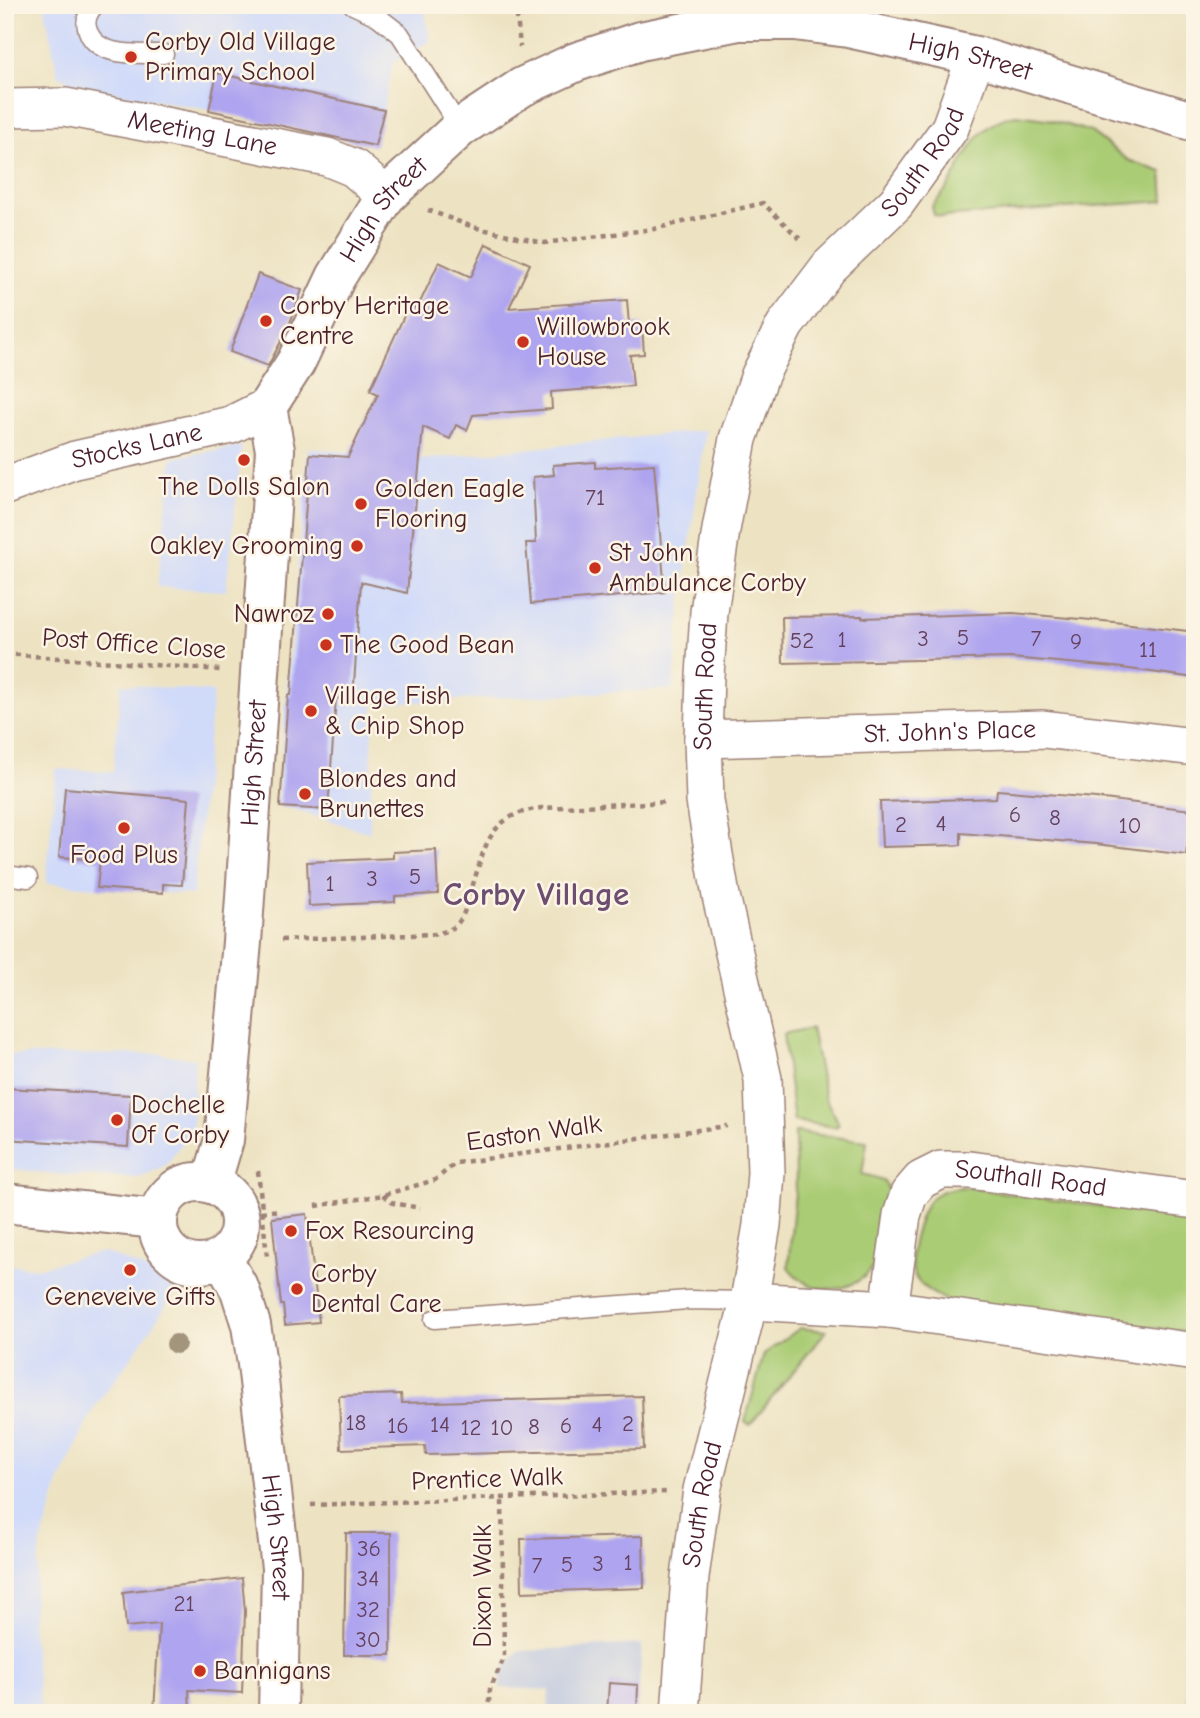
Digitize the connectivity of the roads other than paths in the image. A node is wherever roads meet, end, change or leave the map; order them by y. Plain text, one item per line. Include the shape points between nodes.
1 (95, 5) edge
2 (352, 5) edge
3 (738, 13) edge
4 (164, 54) dead end
5 (976, 56) junction
6 (11, 107) edge
7 (1195, 122) edge
8 (460, 128) junction
9 (386, 196) junction
10 (267, 407) junction
11 (5, 486) edge
12 (703, 739) junction
13 (1195, 747) edge
14 (5, 875) edge
15 (28, 878) dead end
16 (211, 1184) junction
17 (1195, 1200) edge
18 (5, 1203) edge
19 (158, 1219) junction
20 (222, 1258) junction
21 (749, 1301) junction
22 (889, 1309) junction
23 (434, 1319) dead end
24 (1195, 1352) edge
25 (278, 1713) edge
26 (680, 1713) edge

1 - 4 lane via 86,26 98,44 111,51
2 - 8 lane via 377,16 400,34
3 - 5 street, High Street via 848,28
3 - 8 street, High Street via 576,62 522,87
5 - 7 street, High Street
5 - 12 street, South Road via 950,128 896,203 830,267 785,325 760,375 738,439 709,612
6 - 9 street, Meeting Lane via 65,107 327,157 354,168
8 - 9 street, High Street
9 - 10 street, High Street via 336,277 296,362
10 - 11 street, Stocks Lane via 231,425 75,460
10 - 16 street, High Street via 275,450 242,942 223,1140
12 - 13 street, St. John's Place via 1043,729
12 - 21 street, South Road via 705,801 721,896 763,1079 766,1173
14 - 15 lane
16 - 19 street via 176,1188 160,1207
16 - 20 street via 232,1199 240,1224 238,1237
17 - 22 street, Southall Road via 941,1170 921,1181 909,1195 902,1214
18 - 19 street
19 - 20 street via 163,1245 183,1262 209,1264
20 - 25 street, High Street via 240,1290 251,1325 274,1506 281,1568
21 - 22 street
21 - 23 lane via 688,1300
21 - 26 street, South Road via 702,1490
22 - 24 street

